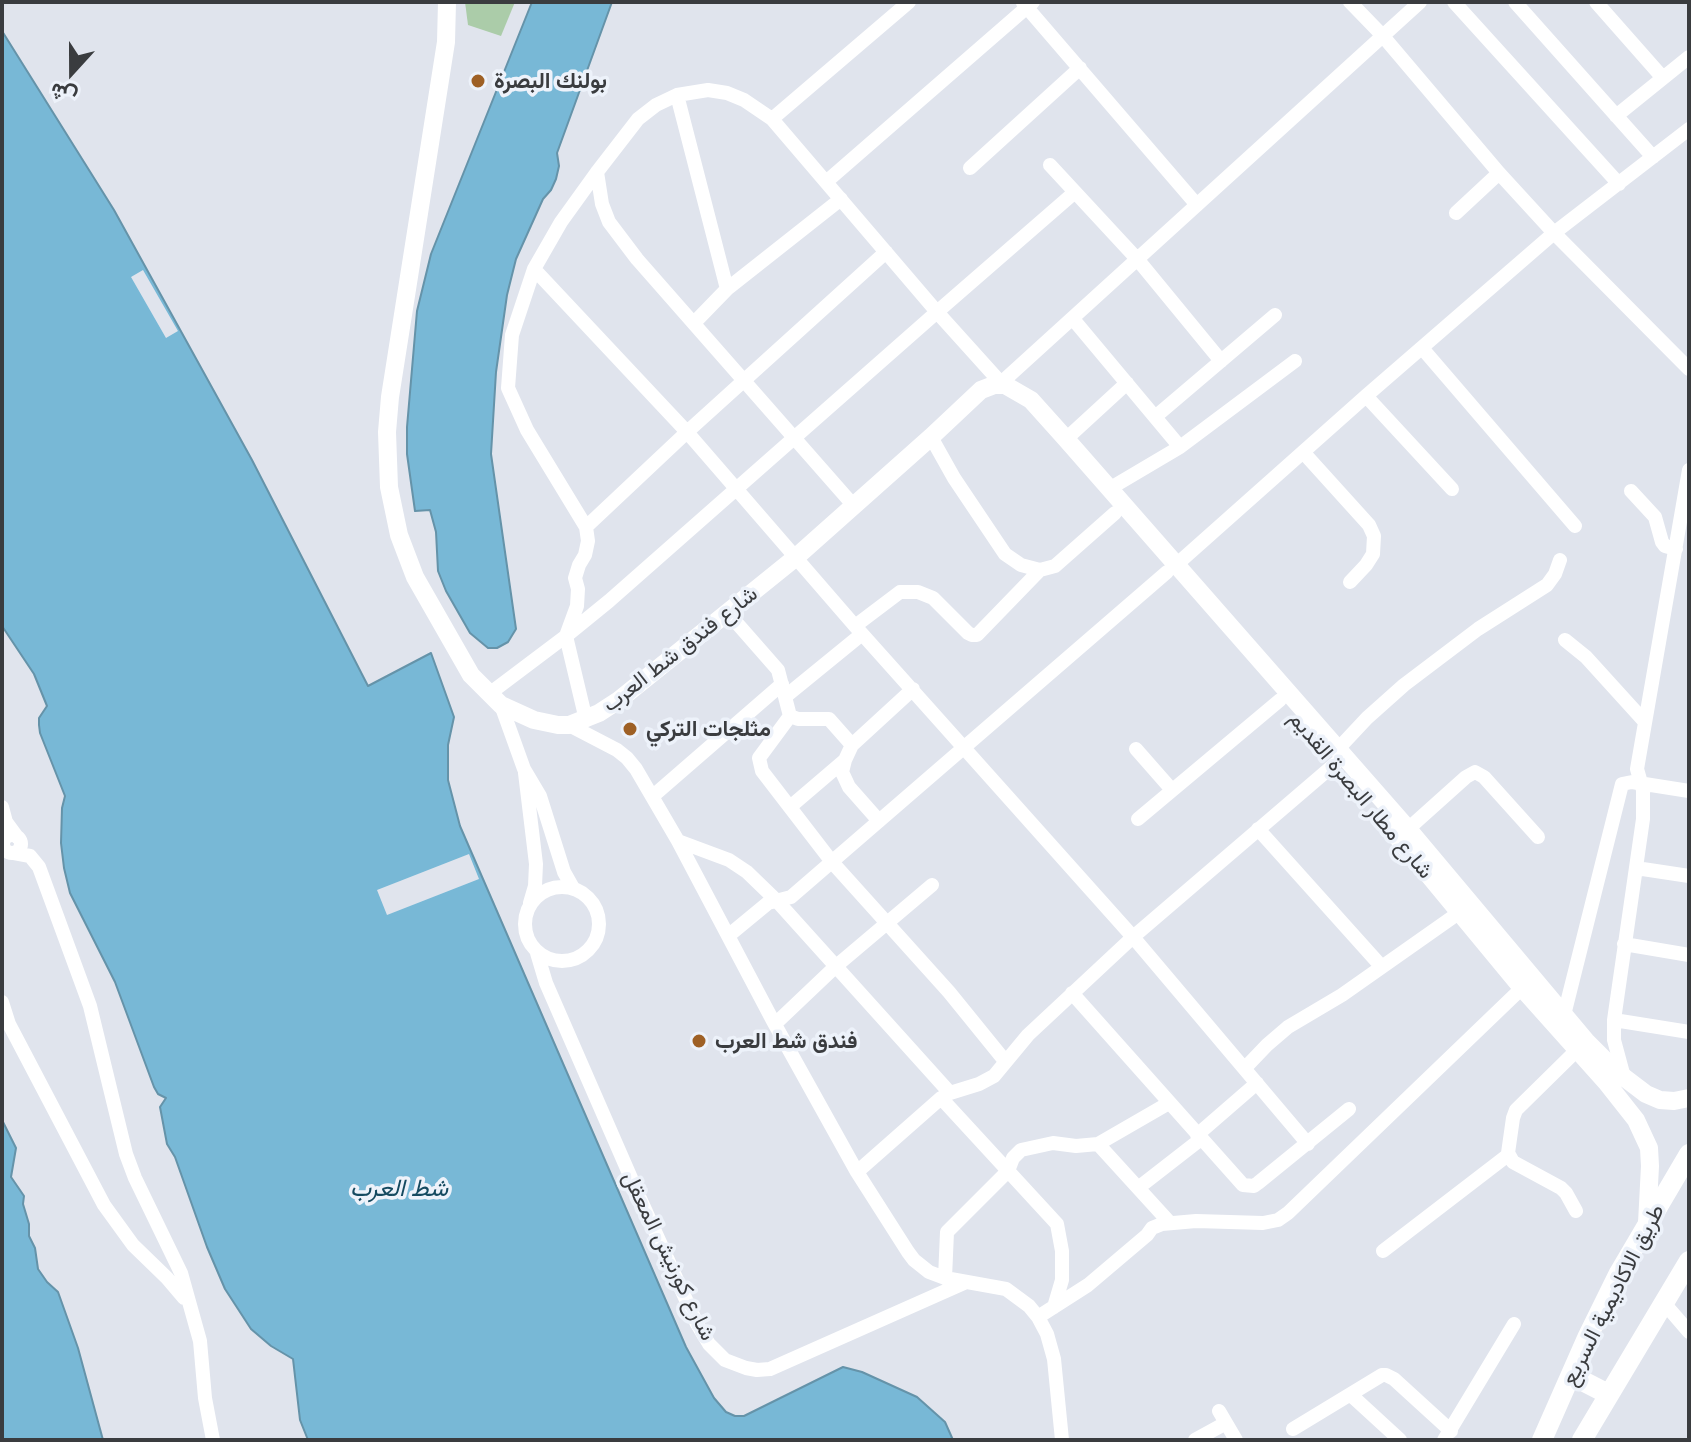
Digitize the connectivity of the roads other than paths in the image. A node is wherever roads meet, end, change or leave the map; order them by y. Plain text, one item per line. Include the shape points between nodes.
1 (447, 2) edge
2 (909, 2) edge
3 (1350, 2) edge
4 (1420, 2) edge
5 (1454, 2) edge
6 (1515, 2) edge
7 (1596, 2) edge
8 (1027, 4) edge
9 (1382, 35) junction
10 (1689, 57) edge
11 (1080, 68) junction
12 (1663, 78) junction
13 (677, 95) junction
14 (1616, 116) junction
15 (772, 119) junction
16 (1689, 129) edge
17 (1653, 157) junction
18 (1050, 165) dead end
19 (970, 168) dead end
20 (597, 172) junction
21 (1499, 173) junction
22 (826, 182) junction
23 (1619, 184) junction
24 (1075, 192) junction
25 (841, 199) junction
26 (1197, 205) junction
27 (1456, 213) dead end
28 (1554, 233) junction
29 (886, 252) junction
30 (1138, 260) junction
31 (534, 269) junction
32 (727, 289) junction
33 (937, 312) junction
34 (1275, 315) dead end
35 (1073, 319) junction
36 (694, 323) junction
37 (1422, 348) junction
38 (1221, 361) junction
39 (1295, 361) dead end
40 (1689, 369) edge
41 (744, 381) junction
42 (1127, 383) junction
43 (1008, 388) junction
44 (1366, 396) junction
45 (1155, 417) junction
46 (687, 432) junction
47 (931, 437) junction
48 (793, 438) junction
49 (1066, 439) junction
50 (1180, 447) junction
51 (1303, 452) junction
52 (1689, 470) edge
53 (736, 488) junction
54 (1109, 489) junction
55 (1452, 489) dead end
56 (1631, 491) dead end
57 (854, 506) junction
58 (1115, 513) junction
59 (1685, 524) edge
60 (1575, 526) dead end
61 (586, 527) junction
62 (1676, 549) junction
63 (795, 558) junction
64 (1560, 560) dead end
65 (1172, 568) junction
66 (1040, 570) junction
67 (1350, 582) dead end
68 (728, 613) junction
69 (858, 630) junction
70 (566, 636) junction
71 (1565, 640) dead end
72 (913, 689) junction
73 (784, 690) junction
74 (495, 699) junction
75 (1280, 700) junction
76 (790, 716) junction
77 (578, 722) junction
78 (1645, 722) junction
79 (852, 745) junction
80 (963, 749) junction
81 (1136, 749) dead end
82 (1337, 756) junction
83 (845, 760) junction
84 (524, 769) junction
85 (1641, 783) junction
86 (1172, 790) junction
87 (1689, 791) edge
88 (653, 796) junction
89 (2, 807) edge
90 (790, 807) junction
91 (1138, 819) dead end
92 (879, 821) junction
93 (1258, 829) junction
94 (1408, 829) junction
95 (1538, 837) dead end
96 (678, 841) junction
97 (9, 847) edge
98 (832, 862) junction
99 (1636, 868) junction
100 (1689, 876) edge
101 (932, 885) dead end
102 (573, 888) junction
103 (777, 901) junction
104 (529, 906) junction
105 (1460, 912) junction
106 (888, 923) junction
107 (728, 936) junction
108 (1133, 937) junction
109 (1624, 944) junction
110 (537, 953) junction
111 (1689, 955) edge
112 (1381, 966) junction
113 (835, 967) junction
114 (1522, 988) junction
115 (1072, 993) junction
116 (2, 1002) edge
117 (1564, 1015) junction
118 (1614, 1020) junction
119 (775, 1024) junction
120 (1689, 1032) edge
121 (1577, 1050) junction
122 (1005, 1061) junction
123 (1245, 1068) junction
124 (1624, 1078) junction
125 (1257, 1083) junction
126 (945, 1095) junction
127 (1689, 1098) edge
128 (1169, 1103) junction
129 (1349, 1109) dead end
130 (1199, 1137) junction
131 (1098, 1144) junction
132 (1308, 1144) junction
133 (1689, 1154) edge
134 (1508, 1155) junction
135 (1008, 1171) junction
136 (857, 1172) junction
137 (1138, 1188) junction
138 (1576, 1211) dead end
139 (1170, 1223) junction
140 (1647, 1223) junction
141 (1383, 1251) dead end
142 (1686, 1269) edge
143 (945, 1278) junction
144 (966, 1282) junction
145 (1664, 1303) junction
146 (1054, 1307) junction
147 (191, 1308) junction
148 (1038, 1317) junction
149 (1514, 1324) dead end
150 (1689, 1332) edge
151 (1571, 1375) junction
152 (1608, 1394) junction
153 (1351, 1395) junction
154 (1060, 1423) junction
155 (1293, 1429) dead end
156 (1447, 1436) edge
157 (1542, 1439) edge
158 (213, 1440) edge
159 (1052, 1440) edge
160 (1062, 1440) edge
161 (1195, 1440) edge
162 (1236, 1440) edge
163 (1400, 1440) edge
164 (1582, 1440) edge

1 - 74 main road via 446,42 390,397 389,487 415,577 471,675
2 - 15 street
3 - 9 street
4 - 9 street
5 - 23 street
6 - 14 street
7 - 12 street
8 - 11 street
8 - 22 street
9 - 21 street
9 - 26 street
10 - 12 street
11 - 19 street
11 - 26 street
12 - 14 street
13 - 15 street via 727,93
13 - 20 street via 638,119
13 - 32 street
14 - 17 street
15 - 22 street
16 - 17 street
17 - 23 street
18 - 24 street
20 - 31 street
20 - 36 street via 609,222
21 - 27 street
21 - 28 street
22 - 25 street
23 - 28 street
24 - 30 street
24 - 33 street
25 - 29 street
25 - 32 street
26 - 30 street
28 - 37 street
28 - 40 street
29 - 33 street
29 - 41 street
30 - 35 street
30 - 38 street
31 - 46 street
31 - 61 street via 512,335 508,388
32 - 36 street
33 - 43 street
33 - 48 street
34 - 38 street
35 - 42 street
35 - 43 street
36 - 41 street
37 - 44 street
37 - 60 street
38 - 45 street
39 - 50 street
41 - 46 street
41 - 48 street
42 - 45 street
42 - 49 street
43 - 47 main road, شارع فندق شط العرب via 981,390
43 - 49 main road, شارع مطار البصرة القديم via 1031,400
43 - 58 main road, شارع مطار البصرة القديم
44 - 51 street
44 - 55 street
45 - 50 street
46 - 53 street
46 - 61 street
47 - 57 main road, شارع فندق شط العرب
47 - 66 street via 1005,554
48 - 53 street
48 - 57 street
49 - 54 main road, شارع مطار البصرة القديم
50 - 54 street
51 - 65 street
51 - 67 street via 1374,536 1373,554
52 - 59 street
53 - 63 street
53 - 70 street
54 - 65 main road, شارع مطار البصرة القديم
56 - 62 street via 1652,511 1665,546
57 - 63 main road, شارع فندق شط العرب
58 - 65 main road, شارع مطار البصرة القديم
58 - 66 street via 1055,566
59 - 62 street
61 - 70 street via 585,555 575,578 577,606
62 - 78 street
63 - 68 main road, شارع فندق شط العرب
63 - 69 street
64 - 82 street via 1547,585 1404,685 1367,718
65 - 75 main road, شارع مطار البصرة القديم
65 - 80 street
65 - 82 main road, شارع مطار البصرة القديم
66 - 69 street via 977,635 918,592 900,592
68 - 73 street via 778,670
68 - 77 main road, شارع فندق شط العرب via 619,700
69 - 72 street
69 - 73 street
70 - 74 street
70 - 77 street
71 - 78 street
72 - 79 street
72 - 80 street
73 - 76 street
73 - 88 street
74 - 77 main road via 534,720
74 - 84 street
75 - 82 main road, شارع مطار البصرة القديم
75 - 86 street
76 - 79 street via 829,719
76 - 90 street via 759,758 762,771
77 - 88 street via 627,758
78 - 85 street via 1637,769
79 - 83 street
80 - 92 street
80 - 108 street
81 - 86 street
82 - 93 street
82 - 94 main road, شارع مطار البصرة القديم
82 - 105 main road, شارع مطار البصرة القديم
83 - 90 street
83 - 92 street via 842,772 849,787
84 - 102 street via 540,796
84 - 104 street via 536,864
85 - 87 street
85 - 99 street via 1643,819
85 - 117 street via 1625,782 1619,788
86 - 91 street
88 - 96 street
89 - 97 street
90 - 98 street
92 - 98 street
93 - 108 street
93 - 112 street
94 - 95 street via 1475,772
94 - 117 main road, شارع مطار البصرة القديم
96 - 103 street via 736,863
96 - 107 street
97 - 147 street via 33,858 39,867 90,1006 126,1154 181,1273
98 - 103 street via 791,897
98 - 106 street
99 - 100 street
99 - 109 street
101 - 106 street
102 - 104 street via 543,891
102 - 110 street via 596,908 597,938 585,954 566,962
103 - 107 street
103 - 113 street
104 - 110 street via 526,935
105 - 112 street
105 - 114 main road, شارع مطار البصرة القديم
106 - 113 street
106 - 122 street
107 - 119 street
108 - 115 street
108 - 123 street
109 - 111 street
109 - 118 street
110 - 144 street, شارع كورنيش المعقل via 697,1324 725,1360 770,1369
112 - 123 street via 1288,1027
113 - 119 street
113 - 126 street
114 - 121 main road, شارع مطار البصرة القديم
114 - 139 street via 1278,1220
115 - 122 street
115 - 128 street
116 - 147 street via 104,1205
117 - 124 main road, شارع مطار البصرة القديم
118 - 120 street
118 - 124 street
119 - 136 street
121 - 134 street via 1516,1110
121 - 140 main road, شارع مطار البصرة القديم via 1644,1134 1650,1166
122 - 126 street via 987,1081
123 - 125 street
124 - 127 main road, شارع مطار البصرة القديم via 1660,1100
125 - 130 street
125 - 132 street
126 - 135 street
126 - 136 street
128 - 130 street
128 - 131 street
129 - 132 street
130 - 132 street via 1248,1187
130 - 137 street
131 - 135 street via 1053,1143 1021,1150
131 - 137 street
133 - 140 highway, طريق الاكاديمية السريع
134 - 138 street via 1561,1188
134 - 141 street
135 - 143 street via 947,1232
135 - 146 street via 1057,1224 1062,1280
136 - 143 street via 914,1260
137 - 139 street
139 - 146 street via 1152,1228 1088,1285
140 - 151 highway, طريق الاكاديمية السريع
142 - 145 highway, طريق الاكاديمية السريع
143 - 144 street
144 - 148 street via 1006,1289
145 - 150 street
145 - 152 highway, طريق الاكاديمية السريع
146 - 148 street
147 - 158 street
148 - 154 street via 1054,1359
149 - 156 street
151 - 152 highway
151 - 157 highway, طريق الاكاديمية السريع
152 - 164 highway, طريق الاكاديمية السريع
153 - 155 street
153 - 156 street via 1382,1375 1390,1376
153 - 163 street
154 - 159 street
154 - 160 street
161 - 162 street via 1223,1417

